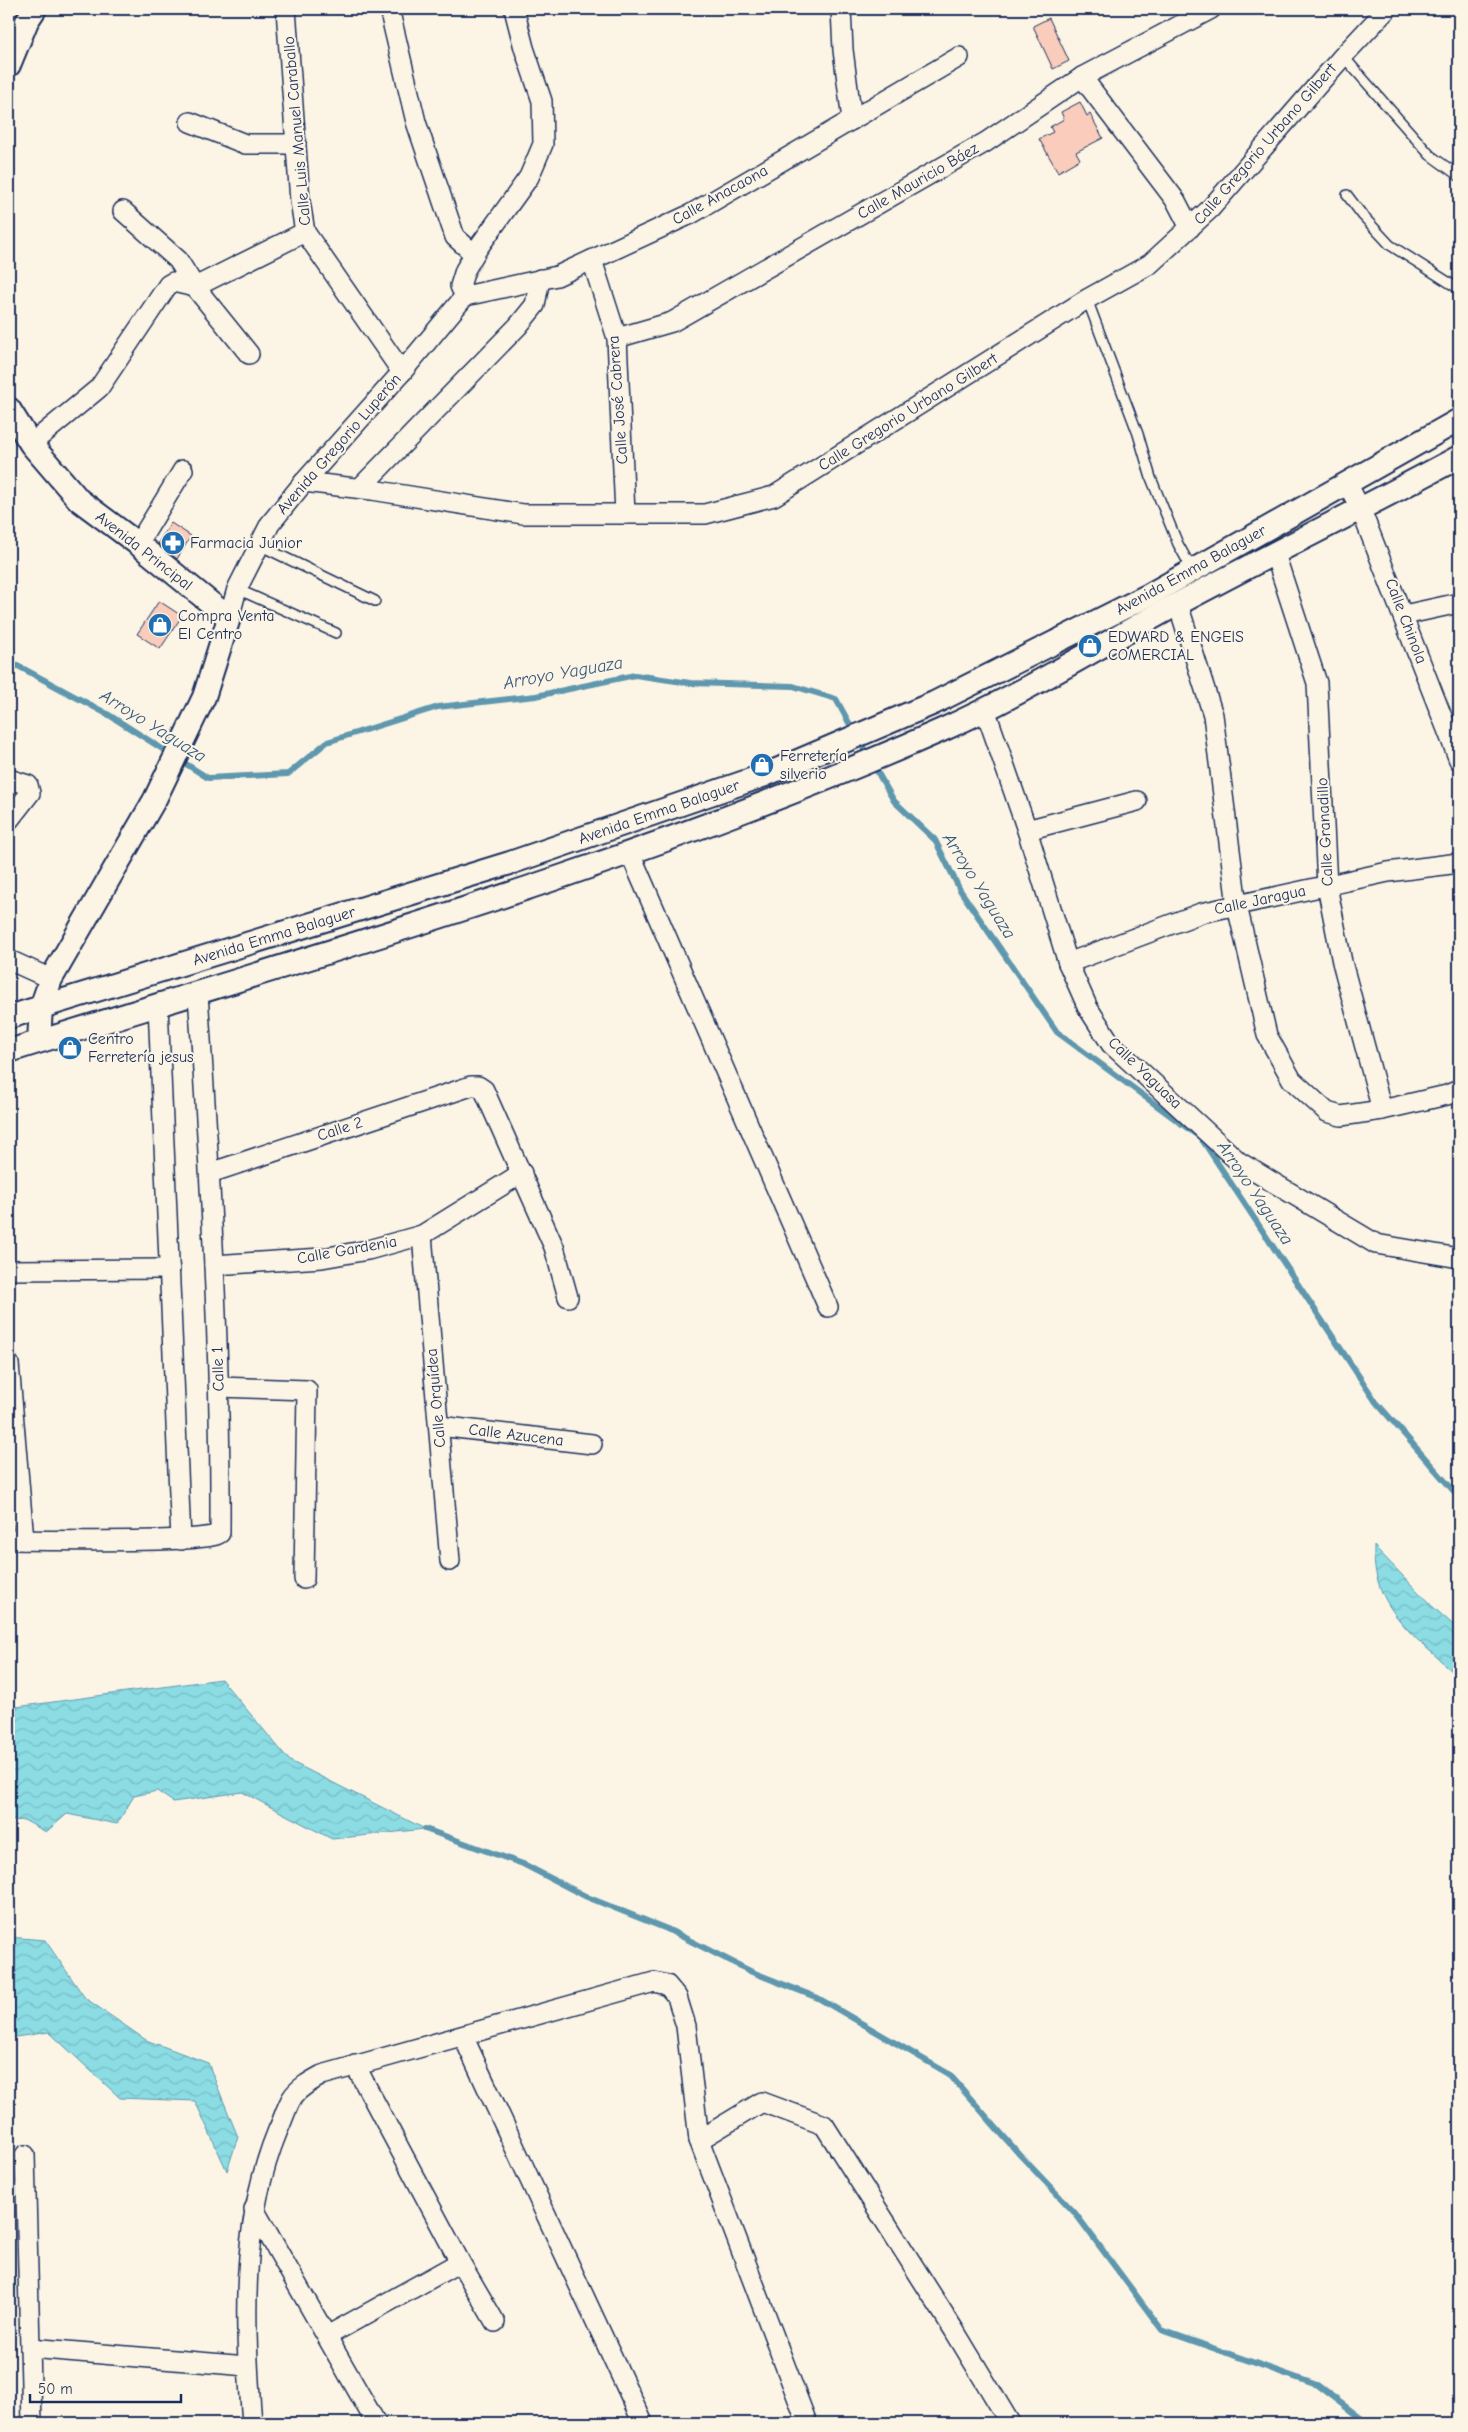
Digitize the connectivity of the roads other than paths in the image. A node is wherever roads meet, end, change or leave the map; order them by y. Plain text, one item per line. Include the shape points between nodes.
1 (35, 9) edge
2 (286, 9) edge
3 (514, 9) edge
4 (841, 9) edge
5 (1211, 9) edge
6 (1387, 9) edge
7 (391, 17) dead end
8 (1343, 56) junction
9 (959, 57) dead end
10 (9, 65) edge
11 (1082, 77) junction
12 (852, 120) junction
13 (190, 122) dead end
14 (296, 144) junction
15 (1459, 176) edge
16 (1347, 195) dead end
17 (124, 211) dead end
18 (1190, 228) junction
19 (305, 232) junction
20 (474, 254) junction
21 (592, 260) junction
22 (540, 279) junction
23 (195, 287) junction
24 (1459, 289) edge
25 (465, 296) junction
26 (1087, 299) junction
27 (617, 338) junction
28 (249, 354) dead end
29 (402, 372) junction
30 (1459, 420) edge
31 (11, 421) edge
32 (31, 444) junction
33 (1459, 457) edge
34 (183, 470) dead end
35 (304, 482) junction
36 (1347, 483) junction
37 (360, 488) junction
38 (1361, 510) junction
39 (625, 514) junction
40 (138, 544) junction
41 (259, 544) junction
42 (1275, 554) junction
43 (1193, 571) junction
44 (237, 589) junction
45 (375, 601) dead end
46 (1459, 603) edge
47 (1178, 604) junction
48 (1404, 615) junction
49 (228, 618) junction
50 (336, 633) dead end
51 (985, 709) junction
52 (1459, 760) edge
53 (9, 779) edge
54 (1137, 801) dead end
55 (9, 820) edge
56 (1027, 830) junction
57 (630, 853) junction
58 (510, 863) junction
59 (1459, 863) edge
60 (1327, 886) junction
61 (519, 889) junction
62 (1237, 906) junction
63 (9, 960) edge
64 (1068, 963) junction
65 (51, 979) junction
66 (198, 994) junction
67 (158, 1005) junction
68 (42, 1007) junction
69 (9, 1018) edge
70 (38, 1041) junction
71 (9, 1051) edge
72 (1459, 1090) edge
73 (1382, 1110) junction
74 (210, 1173) junction
75 (522, 1173) junction
76 (422, 1235) junction
77 (1459, 1258) edge
78 (214, 1265) junction
79 (9, 1270) edge
80 (170, 1270) junction
81 (568, 1297) dead end
82 (828, 1307) dead end
83 (9, 1364) edge
84 (219, 1387) junction
85 (439, 1426) junction
86 (592, 1444) dead end
87 (16, 1540) edge
88 (181, 1540) junction
89 (450, 1561) dead end
90 (304, 1579) dead end
91 (463, 2036) junction
92 (355, 2065) junction
93 (699, 2140) junction
94 (25, 2155) dead end
95 (254, 2208) junction
96 (460, 2262) junction
97 (495, 2322) dead end
98 (327, 2336) junction
99 (30, 2348) junction
100 (247, 2366) junction
101 (806, 2422) edge
102 (32, 2423) edge
103 (252, 2423) edge
104 (376, 2423) edge
105 (643, 2423) edge
106 (1010, 2423) edge

1 - 10 street
2 - 14 street, Calle Luis Manuel Caraballo
3 - 20 street via 542,101 543,144 528,177
4 - 12 street
5 - 11 street, Calle Mauricio Báez
6 - 8 street, Calle Gregorio Urbano Gilbert
7 - 20 street via 416,122 455,237
8 - 15 lane via 1430,155
8 - 18 street, Calle Gregorio Urbano Gilbert
9 - 12 street, Calle Anacaona
11 - 18 street via 1176,201
11 - 27 street, Calle Mauricio Báez via 986,142 672,322
12 - 21 street, Calle Anacaona via 691,214
13 - 14 street via 245,144
14 - 19 street, Calle Luis Manuel Caraballo
16 - 24 lane via 1390,245
17 - 23 street via 178,260
18 - 26 street, Calle Gregorio Urbano Gilbert via 1150,264
19 - 23 street
19 - 29 street, Calle Luis Manuel Caraballo
20 - 25 street via 460,286
21 - 22 street, Calle Anacaona via 557,276
21 - 27 street, Calle José Cabrera
22 - 25 street, Calle Anacaona
22 - 37 street via 536,305 518,326
23 - 28 street
23 - 32 street via 173,282 168,285 99,388
25 - 29 street, Avenida Gregorio Luperón
26 - 39 street, Calle Gregorio Urbano Gilbert via 774,496 705,514
26 - 43 lane via 1138,434 1151,478 1178,544
27 - 39 street, Calle José Cabrera
29 - 35 street, Avenida Gregorio Luperón
30 - 36 street, Avenida Emma Balaguer
31 - 32 street, Avenida Principal
32 - 40 street, Avenida Principal via 79,500
33 - 38 street, Avenida Emma Balaguer
34 - 40 street
35 - 37 street, Calle Gregorio Urbano Gilbert
35 - 41 street, Avenida Gregorio Luperón via 270,524
36 - 38 street, Calle Chinola
36 - 43 street, Avenida Emma Balaguer
37 - 39 street, Calle Gregorio Urbano Gilbert via 523,514
38 - 42 street, Avenida Emma Balaguer
38 - 48 street, Calle Chinola
40 - 49 street, Avenida Principal
41 - 44 street, Avenida Gregorio Luperón
41 - 45 lane
42 - 47 street, Avenida Emma Balaguer
42 - 60 street, Calle Granadillo via 1317,683
43 - 58 street, Avenida Emma Balaguer via 934,703 766,775
44 - 49 street, Avenida Gregorio Luperón
44 - 50 lane
46 - 48 street
47 - 51 street, Avenida Emma Balaguer
47 - 62 street via 1213,715
48 - 52 street, Calle Chinola
49 - 65 street, Avenida Gregorio Luperón via 204,697 155,799
51 - 56 street, Calle Yaguasa
51 - 57 street, Avenida Emma Balaguer via 776,798
53 - 55 street via 28,785 30,793
54 - 56 street
56 - 64 street, Calle Yaguasa
57 - 61 street, Avenida Emma Balaguer
57 - 82 street
58 - 61 street
58 - 68 street, Avenida Emma Balaguer
59 - 60 street, Calle Jaragua via 1388,872
60 - 62 street, Calle Jaragua
60 - 73 street, Calle Granadillo via 1342,962
61 - 66 street, Avenida Emma Balaguer
62 - 64 street, Calle Jaragua via 1201,913
62 - 73 street via 1267,1035 1292,1080 1327,1112 1342,1116
63 - 65 street
64 - 77 street, Calle Yaguasa via 1088,1008 1111,1044 1239,1162 1376,1244
65 - 68 street, Avenida Gregorio Luperón
66 - 67 street, Avenida Emma Balaguer
66 - 74 street, Calle 1
67 - 70 street, Avenida Emma Balaguer
67 - 80 street
68 - 69 street, Avenida Emma Balaguer
68 - 70 street, Avenida Gregorio Luperón
70 - 71 street, Avenida Emma Balaguer
72 - 73 street
74 - 75 street, Calle 2 via 470,1086 484,1090
74 - 78 street, Calle 1
75 - 76 street, Calle Gardenia
75 - 81 street via 554,1247
76 - 78 street, Calle Gardenia via 368,1250 322,1258
76 - 85 street, Calle Orquídea
78 - 84 street, Calle 1
79 - 80 street
80 - 88 street
83 - 87 street
84 - 88 street, Calle 1 via 220,1533 215,1537
84 - 90 street via 307,1390
85 - 86 street, Calle Azucena
85 - 89 street, Calle Orquídea
87 - 88 street, Calle 1
91 - 92 street
91 - 93 street via 637,1985 654,1982 667,1986 676,1997 686,2026
91 - 105 street
92 - 95 street via 308,2082 292,2097 272,2145
92 - 96 street
93 - 101 street
93 - 106 street via 762,2102 824,2125
94 - 99 street
95 - 98 street
95 - 100 street via 249,2250
96 - 97 street
96 - 98 street
98 - 104 street
99 - 100 street
99 - 102 street
100 - 103 street

